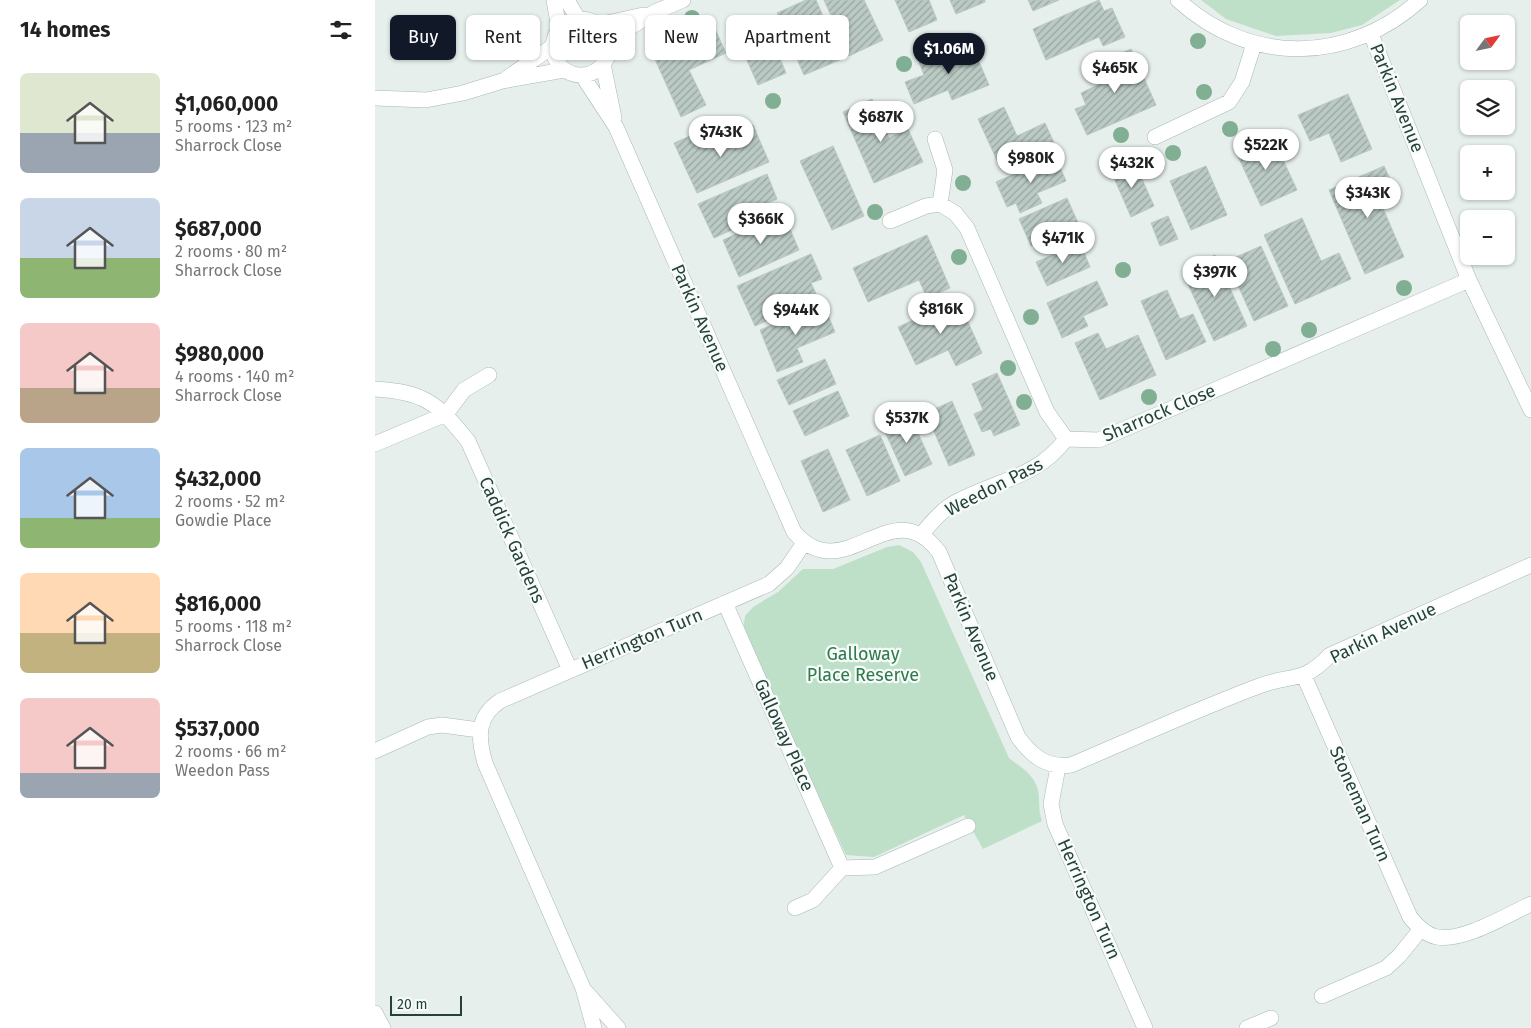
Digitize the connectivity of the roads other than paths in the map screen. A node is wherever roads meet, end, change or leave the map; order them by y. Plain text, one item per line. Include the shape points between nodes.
1 (554, 0) edge
2 (567, 0) edge
3 (683, 0) edge
4 (1178, 0) edge
5 (1420, 0) edge
6 (655, 12) junction
7 (557, 15) edge
8 (576, 15) edge
9 (635, 17) edge
10 (635, 24) edge
11 (1371, 34) junction
12 (1253, 44) junction
13 (550, 48) edge
14 (557, 60) edge
15 (605, 60) edge
16 (603, 64) junction
17 (564, 70) junction
18 (582, 75) junction
19 (502, 81) junction
20 (375, 98) edge
21 (616, 127) junction
22 (1155, 137) dead end
23 (935, 139) dead end
24 (940, 204) junction
25 (890, 221) dead end
26 (1469, 280) junction
27 (489, 376) dead end
28 (375, 390) edge
29 (1531, 410) edge
30 (446, 414) junction
31 (1067, 439) junction
32 (375, 444) edge
33 (921, 535) junction
34 (804, 543) junction
35 (1531, 564) edge
36 (725, 603) junction
37 (569, 670) junction
38 (1304, 676) junction
39 (479, 730) junction
40 (375, 751) edge
41 (1058, 767) junction
42 (968, 826) dead end
43 (842, 868) junction
44 (1531, 904) edge
45 (795, 908) dead end
46 (1421, 929) junction
47 (583, 988) junction
48 (1322, 996) dead end
49 (375, 1013) edge
50 (1271, 1018) dead end
51 (383, 1028) edge
52 (594, 1028) edge
53 (617, 1028) edge
54 (1145, 1028) edge
55 (1247, 1028) edge

1 - 7 street
2 - 8 street
3 - 6 street
4 - 12 street via 1194,14
5 - 11 street via 1402,17
6 - 9 street
6 - 10 street
11 - 12 street via 1333,46 1280,50
11 - 26 street, Parkin Avenue
12 - 22 street via 1242,82 1229,102
13 - 19 street
14 - 17 street
15 - 16 street
16 - 18 street via 597,70
16 - 21 street, Parkin Avenue
17 - 18 street
17 - 19 street
18 - 21 street, Parkin Avenue
19 - 20 street via 426,100
21 - 34 street, Parkin Avenue via 794,532
23 - 24 street via 945,170
24 - 25 street via 926,206
24 - 31 street via 967,228 1047,412
26 - 29 street, Parkin Avenue
26 - 31 street, Sharrock Close via 1099,440
27 - 30 street via 464,390
28 - 30 street, Caddick Gardens via 404,391 426,399
30 - 32 street
30 - 37 street, Caddick Gardens via 468,441
31 - 33 street, Weedon Pass via 1039,466 957,502 938,515
33 - 34 street via 912,531 885,532 846,549 830,552 817,551
33 - 41 street, Parkin Avenue via 939,552 1018,737 1039,760
34 - 36 street, Herrington Turn via 787,568 769,584
35 - 38 street, Parkin Avenue via 1330,655
36 - 37 street, Herrington Turn
36 - 43 street, Galloway Place
37 - 39 street, Herrington Turn via 494,704
38 - 41 street, Parkin Avenue via 1260,685 1071,765
38 - 46 street, Stoneman Turn via 1410,917
39 - 40 street via 442,725 428,727
39 - 47 street via 485,763
41 - 54 street, Herrington Turn via 1051,804 1055,824
42 - 43 street via 875,867
43 - 45 street via 813,900
44 - 46 street via 1452,938 1436,937
46 - 48 street via 1386,968
47 - 52 street
47 - 53 street
49 - 51 street
50 - 55 street

